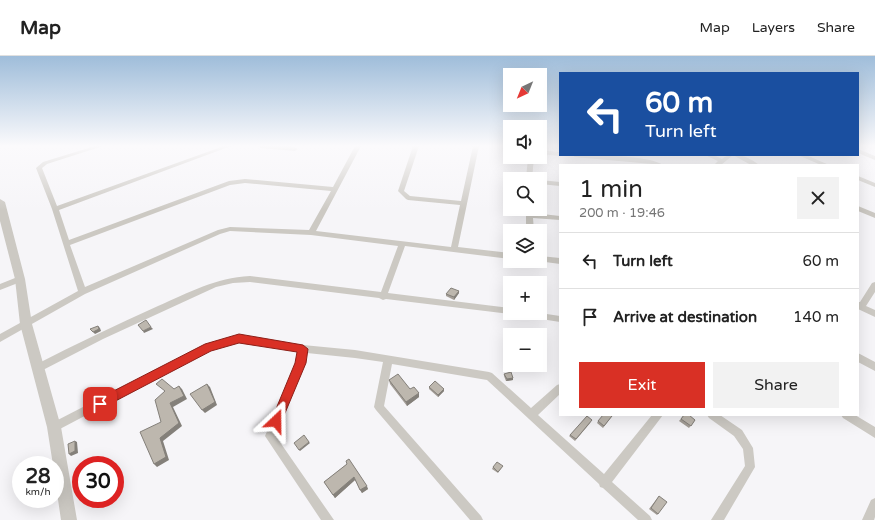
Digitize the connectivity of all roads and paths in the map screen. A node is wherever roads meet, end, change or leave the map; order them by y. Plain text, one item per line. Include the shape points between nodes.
1 (40, 168) edge
2 (169, 168) edge
3 (346, 168) edge
4 (409, 168) edge
5 (471, 168) edge
6 (859, 178) edge
7 (547, 183) edge
8 (559, 184) edge
9 (875, 185) edge
10 (334, 189) junction
11 (0, 202) edge
12 (464, 203) junction
13 (859, 208) edge
14 (55, 209) junction
15 (547, 215) edge
16 (875, 216) edge
17 (559, 218) edge
18 (311, 233) junction
19 (66, 244) junction
20 (402, 244) junction
21 (454, 249) junction
22 (503, 255) edge
23 (547, 260) edge
24 (559, 261) edge
25 (20, 279) junction
26 (875, 285) edge
27 (0, 287) edge
28 (82, 292) junction
29 (383, 296) junction
30 (860, 306) edge
31 (503, 310) edge
32 (875, 314) edge
33 (547, 317) edge
34 (559, 319) edge
35 (26, 324) junction
36 (0, 338) edge
37 (303, 349) junction
38 (859, 358) edge
39 (388, 360) junction
40 (875, 366) edge
41 (38, 368) junction
42 (559, 389) edge
43 (532, 414) junction
44 (657, 416) edge
45 (713, 416) edge
46 (848, 416) edge
47 (54, 427) junction
48 (875, 433) edge
49 (604, 483) junction
50 (875, 504) edge
51 (69, 520) edge
52 (328, 520) edge
53 (476, 520) edge
54 (646, 520) edge
55 (717, 520) edge
56 (868, 520) edge

1 - 14 street
2 - 14 street
3 - 10 street
4 - 12 street via 401,191 408,198
5 - 12 street
6 - 9 street
7 - 8 street
10 - 18 street
10 - 19 street via 246,181 229,183
11 - 25 street
12 - 21 street
13 - 16 street
14 - 19 street
15 - 17 street
18 - 20 street
18 - 28 street via 238,229 218,232
19 - 28 street
20 - 21 street
20 - 29 street
21 - 22 street
23 - 24 street
25 - 27 street
25 - 35 street
26 - 30 street
28 - 35 street
29 - 31 street
29 - 41 street via 250,279 233,280 214,285 100,336
30 - 32 street
33 - 34 street
35 - 36 street
35 - 41 street
37 - 39 street
37 - 47 street via 239,338 222,342
37 - 52 street via 301,363 270,436
38 - 40 street
39 - 43 street via 489,376
39 - 53 street via 379,407
41 - 47 street
42 - 43 street
43 - 49 street
44 - 49 street
45 - 55 street via 738,433 748,448 750,467
46 - 48 street
47 - 51 street
49 - 54 street
50 - 56 street

